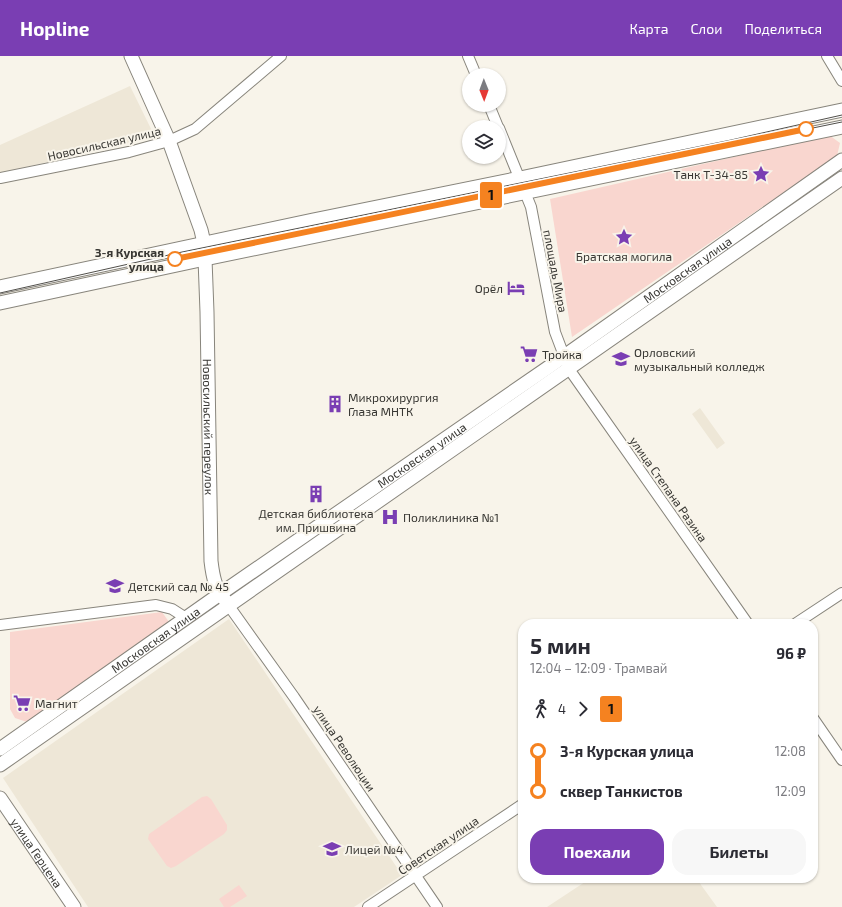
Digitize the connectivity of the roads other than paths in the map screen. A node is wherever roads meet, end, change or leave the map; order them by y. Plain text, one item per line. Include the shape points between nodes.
1 (131, 56) edge
2 (281, 56) edge
3 (468, 56) edge
4 (827, 56) edge
5 (473, 68) edge
6 (842, 81) edge
7 (842, 110) edge
8 (842, 127) edge
9 (169, 141) junction
10 (506, 145) edge
11 (842, 160) edge
12 (0, 178) edge
13 (520, 178) junction
14 (842, 178) edge
15 (526, 193) junction
16 (204, 243) junction
17 (205, 258) junction
18 (0, 287) edge
19 (0, 303) edge
20 (564, 356) junction
21 (569, 368) junction
22 (842, 593) edge
23 (220, 594) junction
24 (229, 606) junction
25 (186, 618) junction
26 (745, 619) edge
27 (803, 619) edge
28 (0, 625) edge
29 (818, 725) edge
30 (0, 749) edge
31 (842, 760) edge
32 (0, 765) edge
33 (0, 798) edge
34 (518, 807) edge
35 (416, 876) junction
36 (74, 907) edge
37 (368, 907) edge
38 (437, 907) edge

1 - 9 main road
2 - 9 street, Новосильская улица via 195,129
3 - 5 street
4 - 6 street
7 - 13 main road
8 - 15 main road
9 - 12 street, Новосильская улица via 129,152
9 - 16 main road
10 - 13 street, площадь Мира
11 - 20 main road, Московская улица
13 - 15 street, площадь Мира
13 - 16 main road
14 - 21 main road, Московская улица
15 - 17 main road
15 - 20 street, площадь Мира via 531,207 555,332
16 - 17 main road, Новосильский переулок
16 - 18 main road
17 - 19 main road
17 - 23 main road, Новосильский переулок via 212,561 213,577
20 - 21 street, площадь Мира
20 - 23 main road, Московская улица
21 - 24 main road, Московская улица
21 - 26 street, улица Степана Разина
22 - 27 street
23 - 24 main road, Новосильский переулок
23 - 25 main road, Московская улица
24 - 32 main road, Московская улица
24 - 35 street, улица Революции
25 - 28 street via 172,609 156,605
25 - 30 main road, Московская улица
29 - 31 street
33 - 36 main road, улица Герцена
34 - 35 street, Советская улица
35 - 37 street, Советская улица
35 - 38 street, улица Революции

